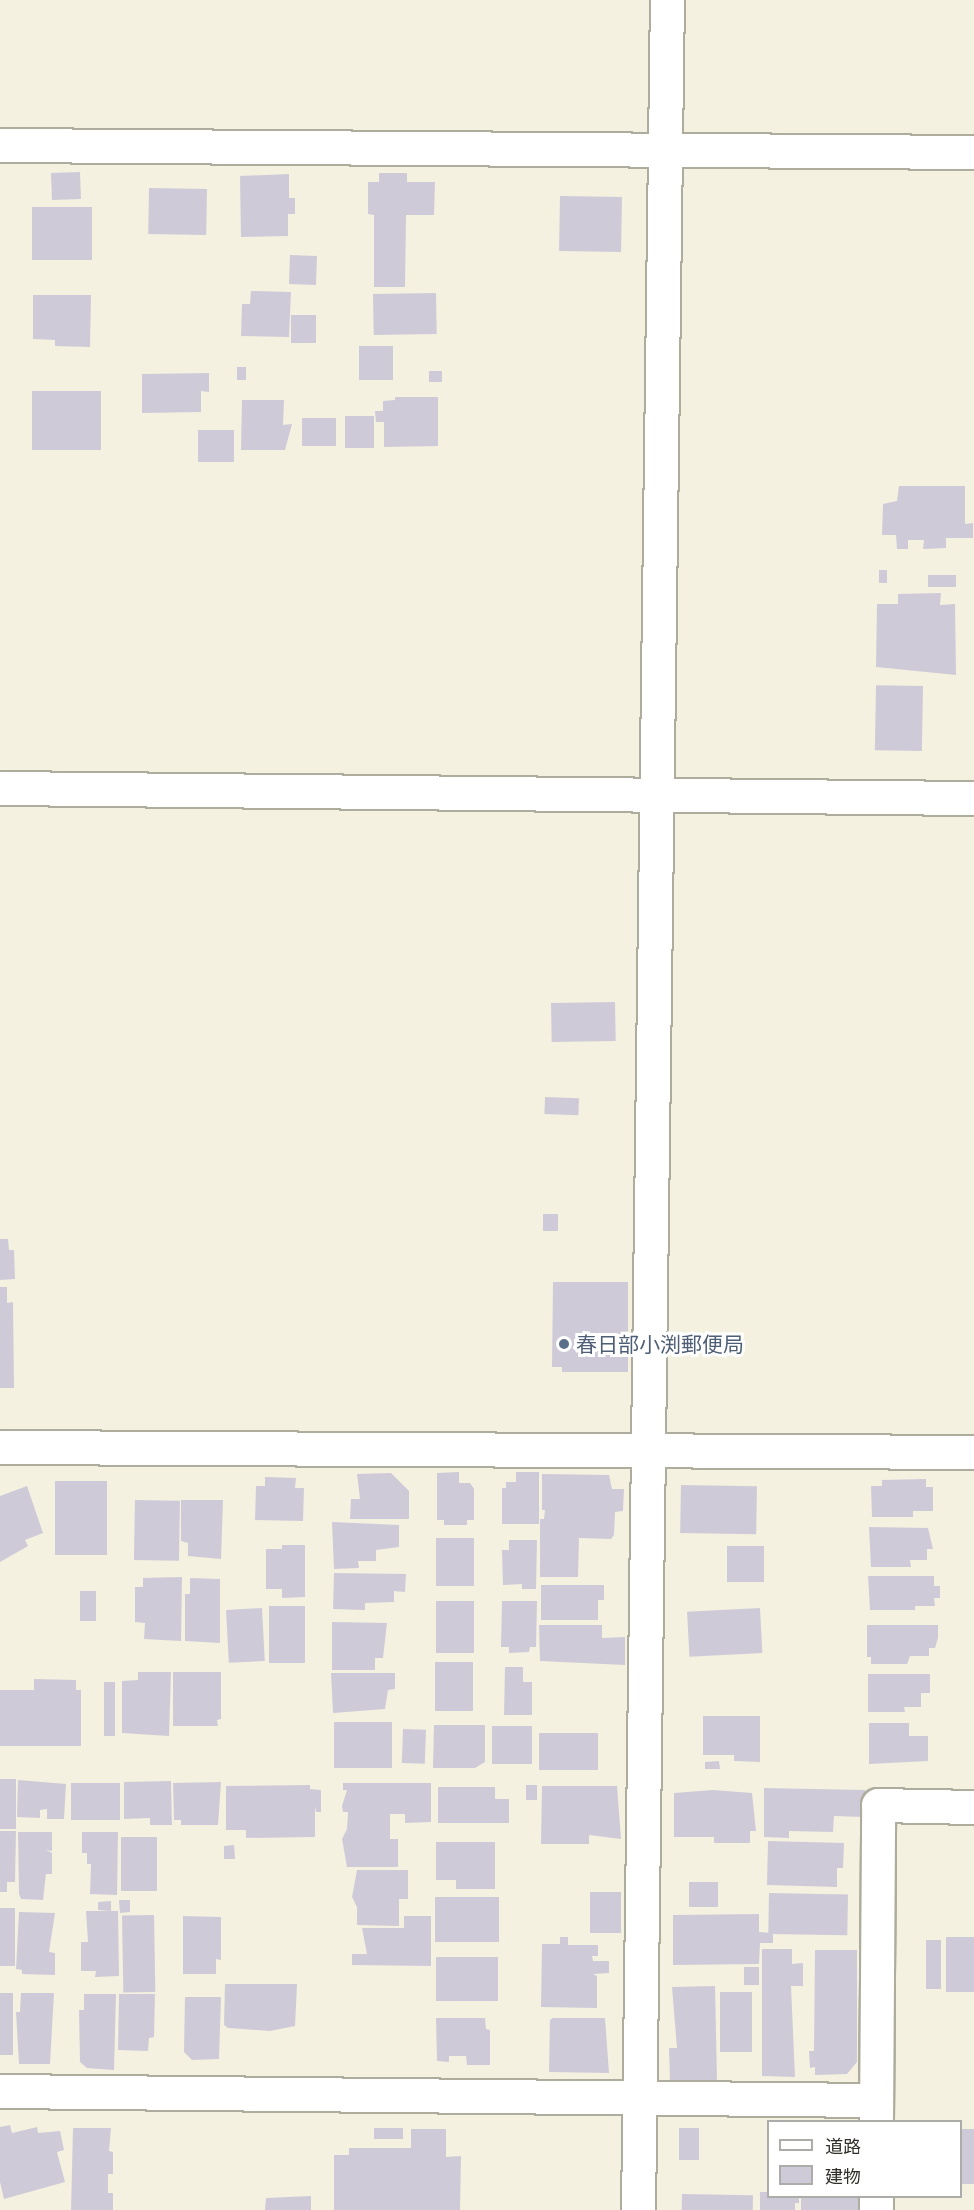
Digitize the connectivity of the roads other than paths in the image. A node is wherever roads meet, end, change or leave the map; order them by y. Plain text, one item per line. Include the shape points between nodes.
1 (667, 0) edge
2 (0, 145) edge
3 (668, 150) junction
4 (974, 152) edge
5 (0, 788) edge
6 (656, 794) junction
7 (974, 798) edge
8 (0, 1447) edge
9 (646, 1451) junction
10 (974, 1452) edge
11 (974, 1807) edge
12 (0, 2091) edge
13 (638, 2095) junction
14 (876, 2111) edge
15 (638, 2210) edge

1 - 3 street
2 - 3 street
3 - 4 street
3 - 6 street
5 - 6 street
6 - 7 street
6 - 9 street
8 - 9 street
9 - 10 street
9 - 13 street
11 - 14 street via 878,1805
12 - 13 street
13 - 14 street
13 - 15 street

